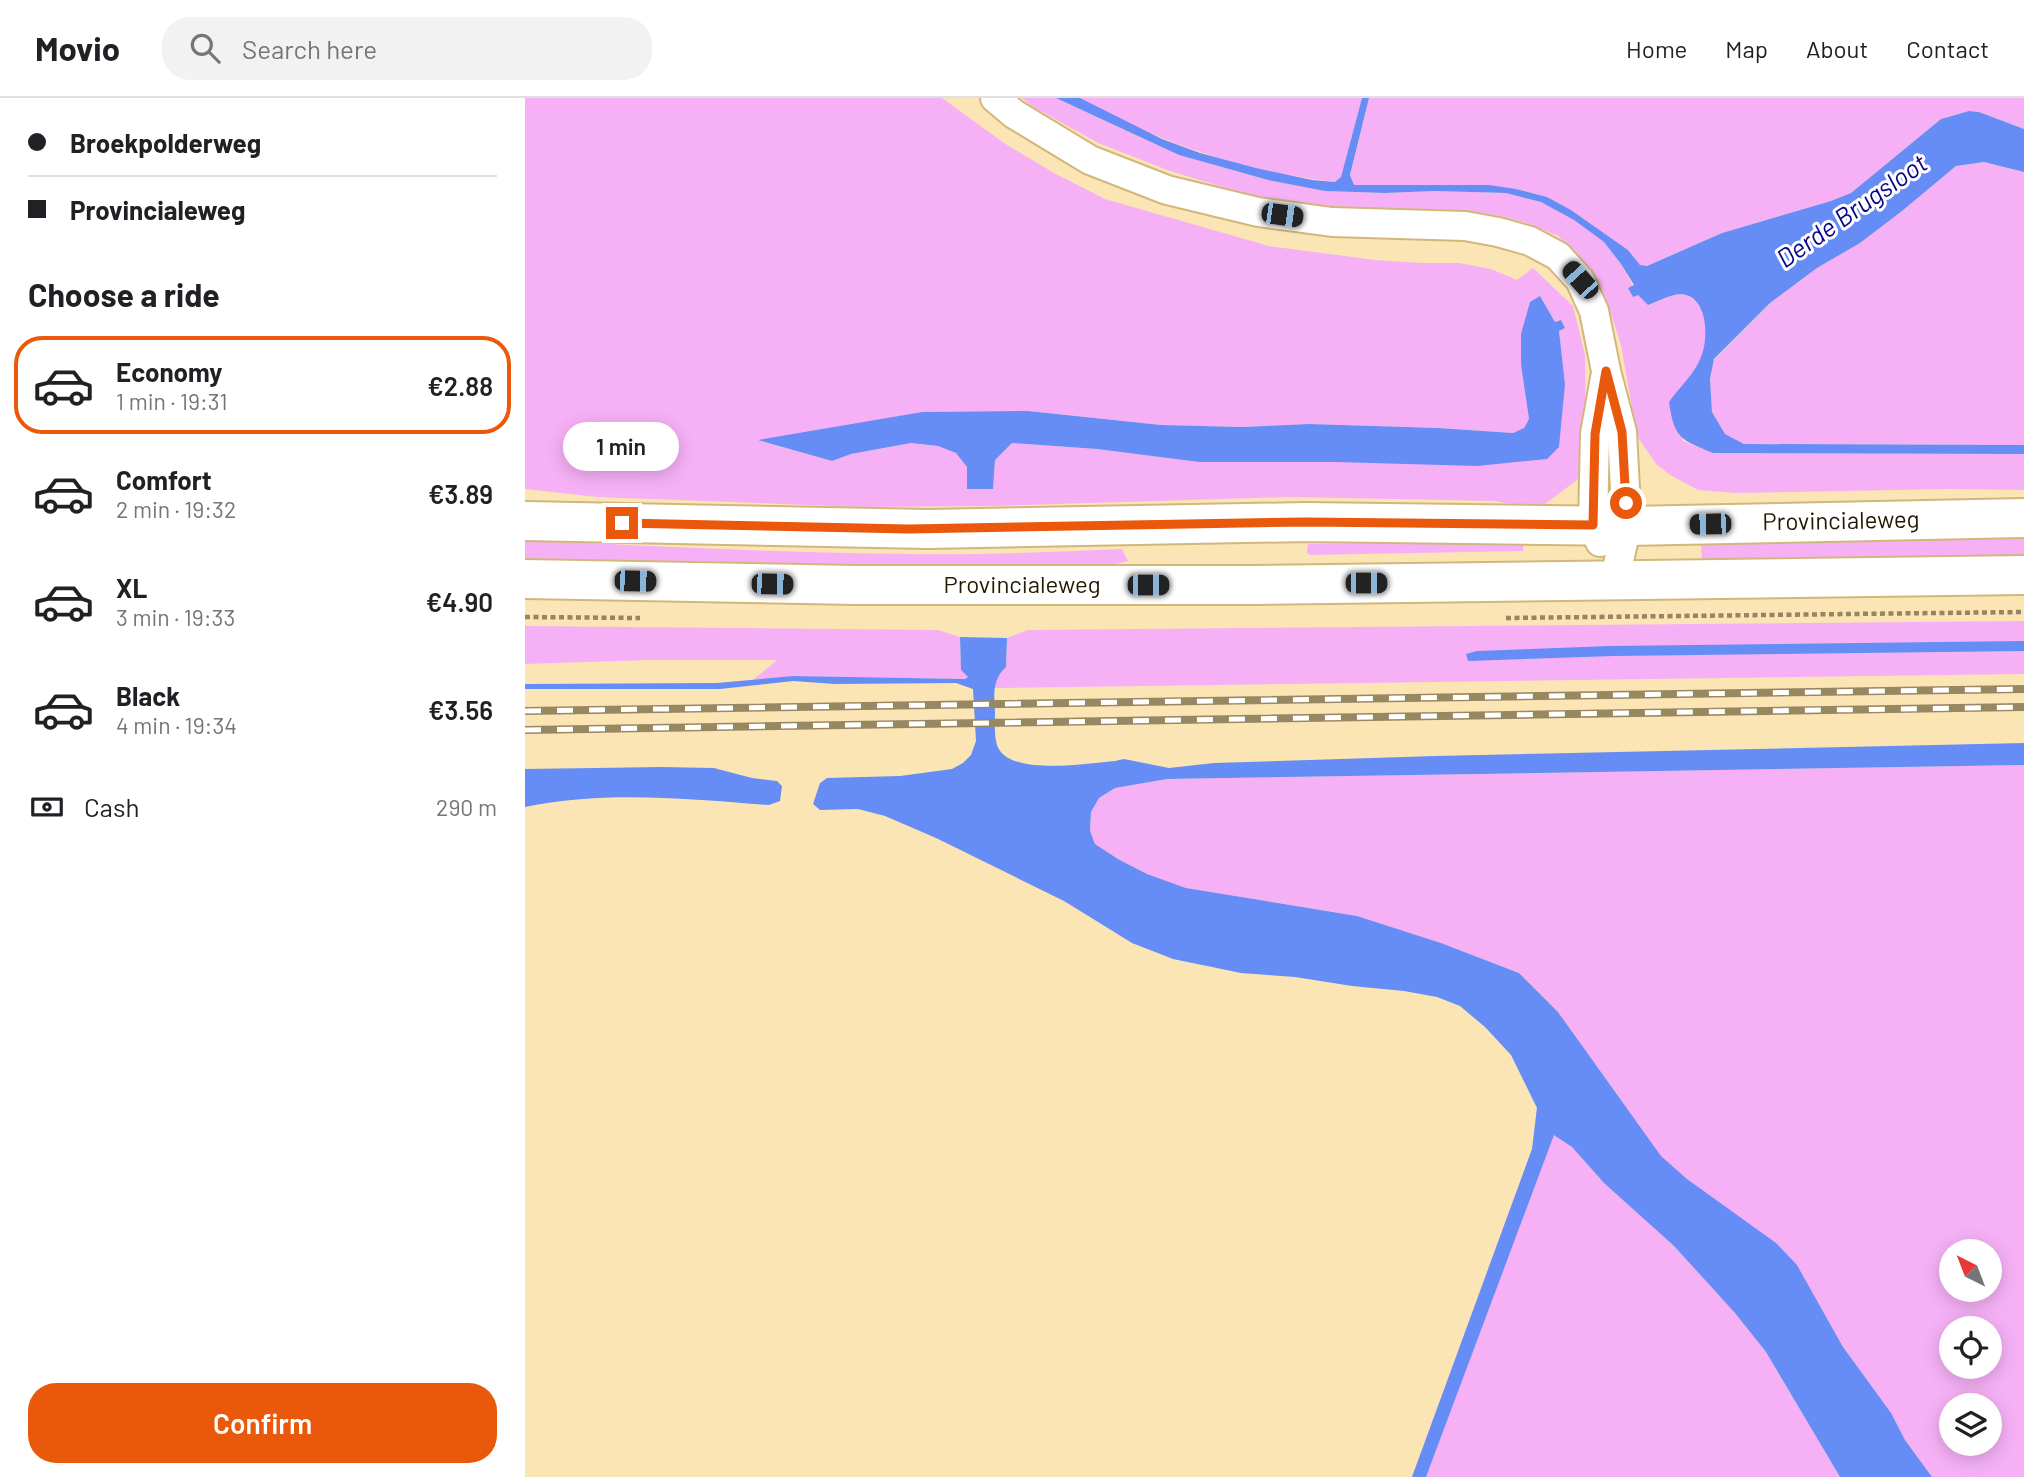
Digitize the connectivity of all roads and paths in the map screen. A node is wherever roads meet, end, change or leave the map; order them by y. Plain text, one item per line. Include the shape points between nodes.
1 (995, 98) edge
2 (2024, 518) edge
3 (525, 521) edge
4 (1610, 526) junction
5 (2024, 575) edge
6 (525, 579) edge
7 (1614, 581) junction

1 - 4 street via 1090,160 1167,190 1258,212 1332,222 1465,226 1530,241 1558,256 1580,280 1594,311 1622,432
2 - 4 main road, Provincialeweg
3 - 4 main road, Provincialeweg via 905,529 1305,522
4 - 7 street
5 - 7 main road, Provincialeweg
6 - 7 main road, Provincialeweg via 855,585

